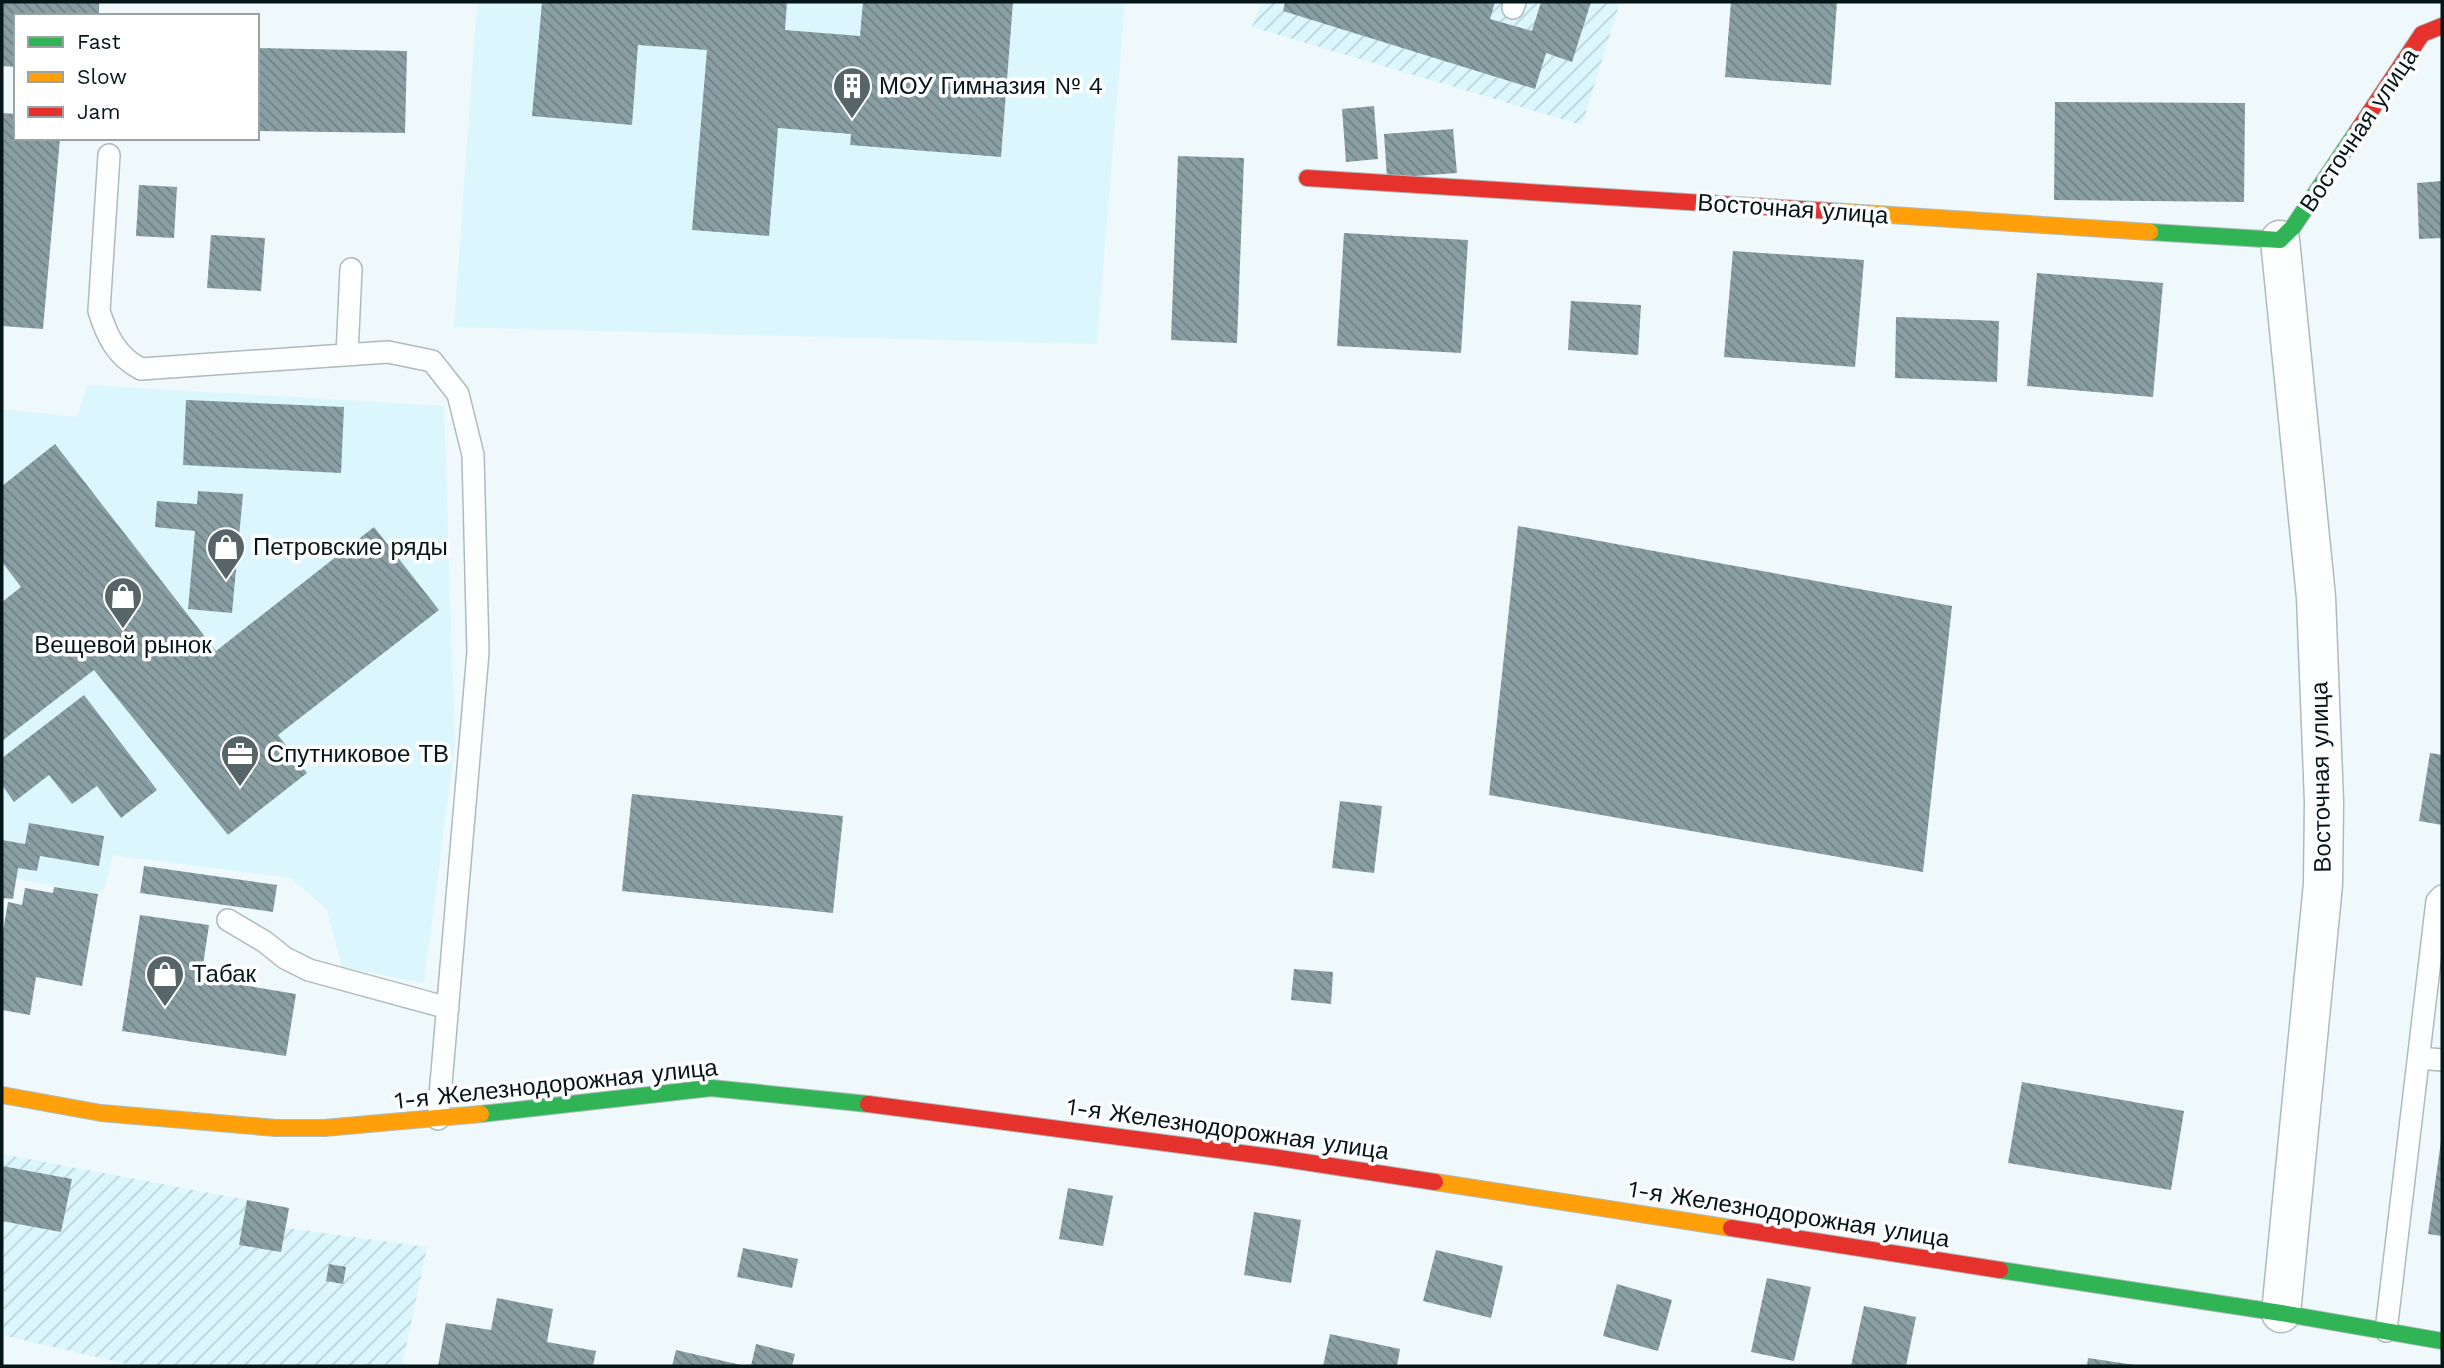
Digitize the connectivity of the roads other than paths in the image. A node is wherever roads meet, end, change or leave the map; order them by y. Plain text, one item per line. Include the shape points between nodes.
1 (2442, 26) edge
2 (109, 155) dead end
3 (1307, 178) dead end
4 (2280, 240) junction
5 (351, 269) dead end
6 (347, 355) junction
7 (2442, 896) edge
8 (228, 920) dead end
9 (448, 1008) junction
10 (2418, 1058) junction
11 (2442, 1060) edge
12 (2, 1095) edge
13 (438, 1119) junction
14 (2281, 1313) junction
15 (2386, 1331) junction
16 (2442, 1341) edge

1 - 4 main road, Восточная улица via 2423,34
2 - 6 lane via 99,311 113,346 127,362 141,369
3 - 4 main road, Восточная улица
4 - 14 street, Восточная улица via 2316,597 2324,802 2323,884
5 - 6 lane
6 - 9 lane via 388,352 432,361 458,394 473,454 478,652
7 - 10 lane via 2437,901
8 - 9 lane via 309,970
9 - 13 lane
10 - 11 lane
10 - 15 lane
12 - 13 main road, 1-я Железнодорожная улица via 101,1113 276,1128
13 - 14 main road, 1-я Железнодорожная улица via 670,1091 748,1090 1272,1157
14 - 15 main road, 1-я Железнодорожная улица
15 - 16 main road, 1-я Железнодорожная улица

